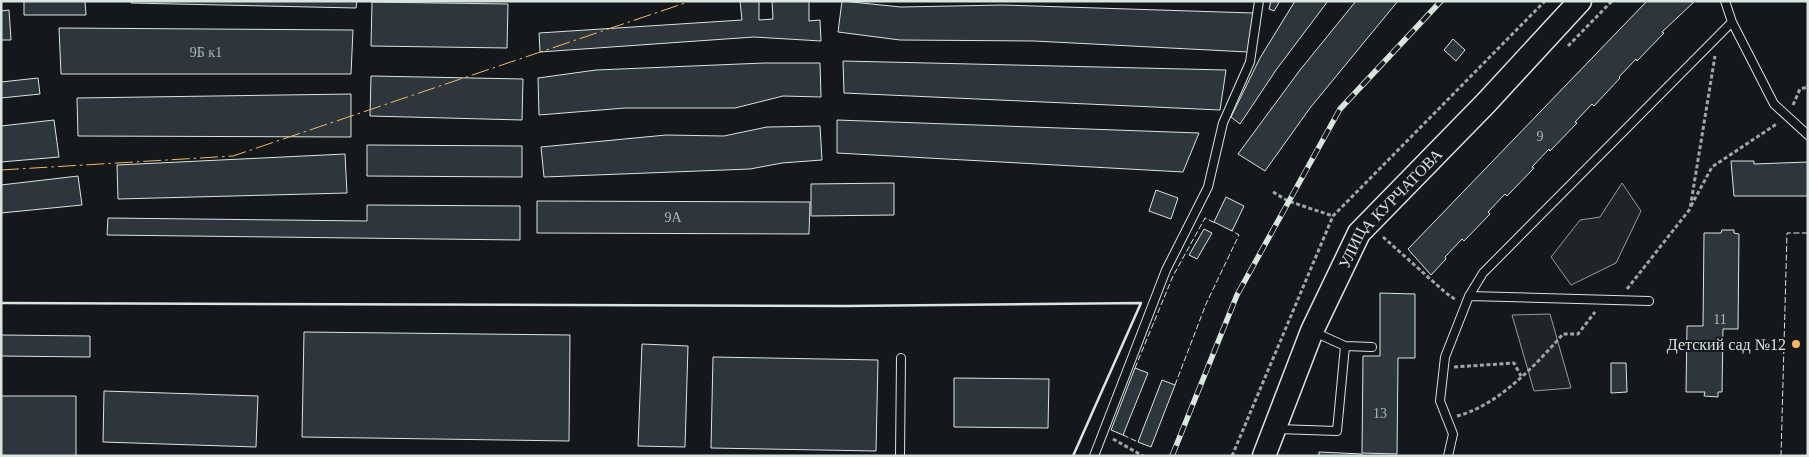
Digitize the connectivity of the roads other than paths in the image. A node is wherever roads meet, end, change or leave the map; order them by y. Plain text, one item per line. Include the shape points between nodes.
1 (1259, 1) edge
2 (1580, 1) edge
3 (1725, 1) edge
4 (1732, 22) junction
5 (1808, 135) edge
6 (1469, 296) junction
7 (1650, 301) dead end
8 (1312, 331) junction
9 (1345, 346) junction
10 (1372, 347) dead end
11 (901, 358) dead end
12 (1275, 429) junction
13 (900, 456) edge
14 (1094, 456) edge
15 (1264, 456) edge
16 (1448, 456) edge

1 - 14 lane via 1250,62 1223,123 1208,187 1166,270
2 - 8 main road, УЛИЦА КУРЧАТОВА via 1359,233
3 - 4 lane
4 - 5 lane via 1774,104
4 - 6 lane via 1485,270
6 - 7 lane
6 - 16 lane via 1445,357 1440,401 1452,434
8 - 9 lane
8 - 12 main road, УЛИЦА КУРЧАТОВА
9 - 10 lane
9 - 12 lane via 1337,431
11 - 13 lane
12 - 15 main road, УЛИЦА КУРЧАТОВА

